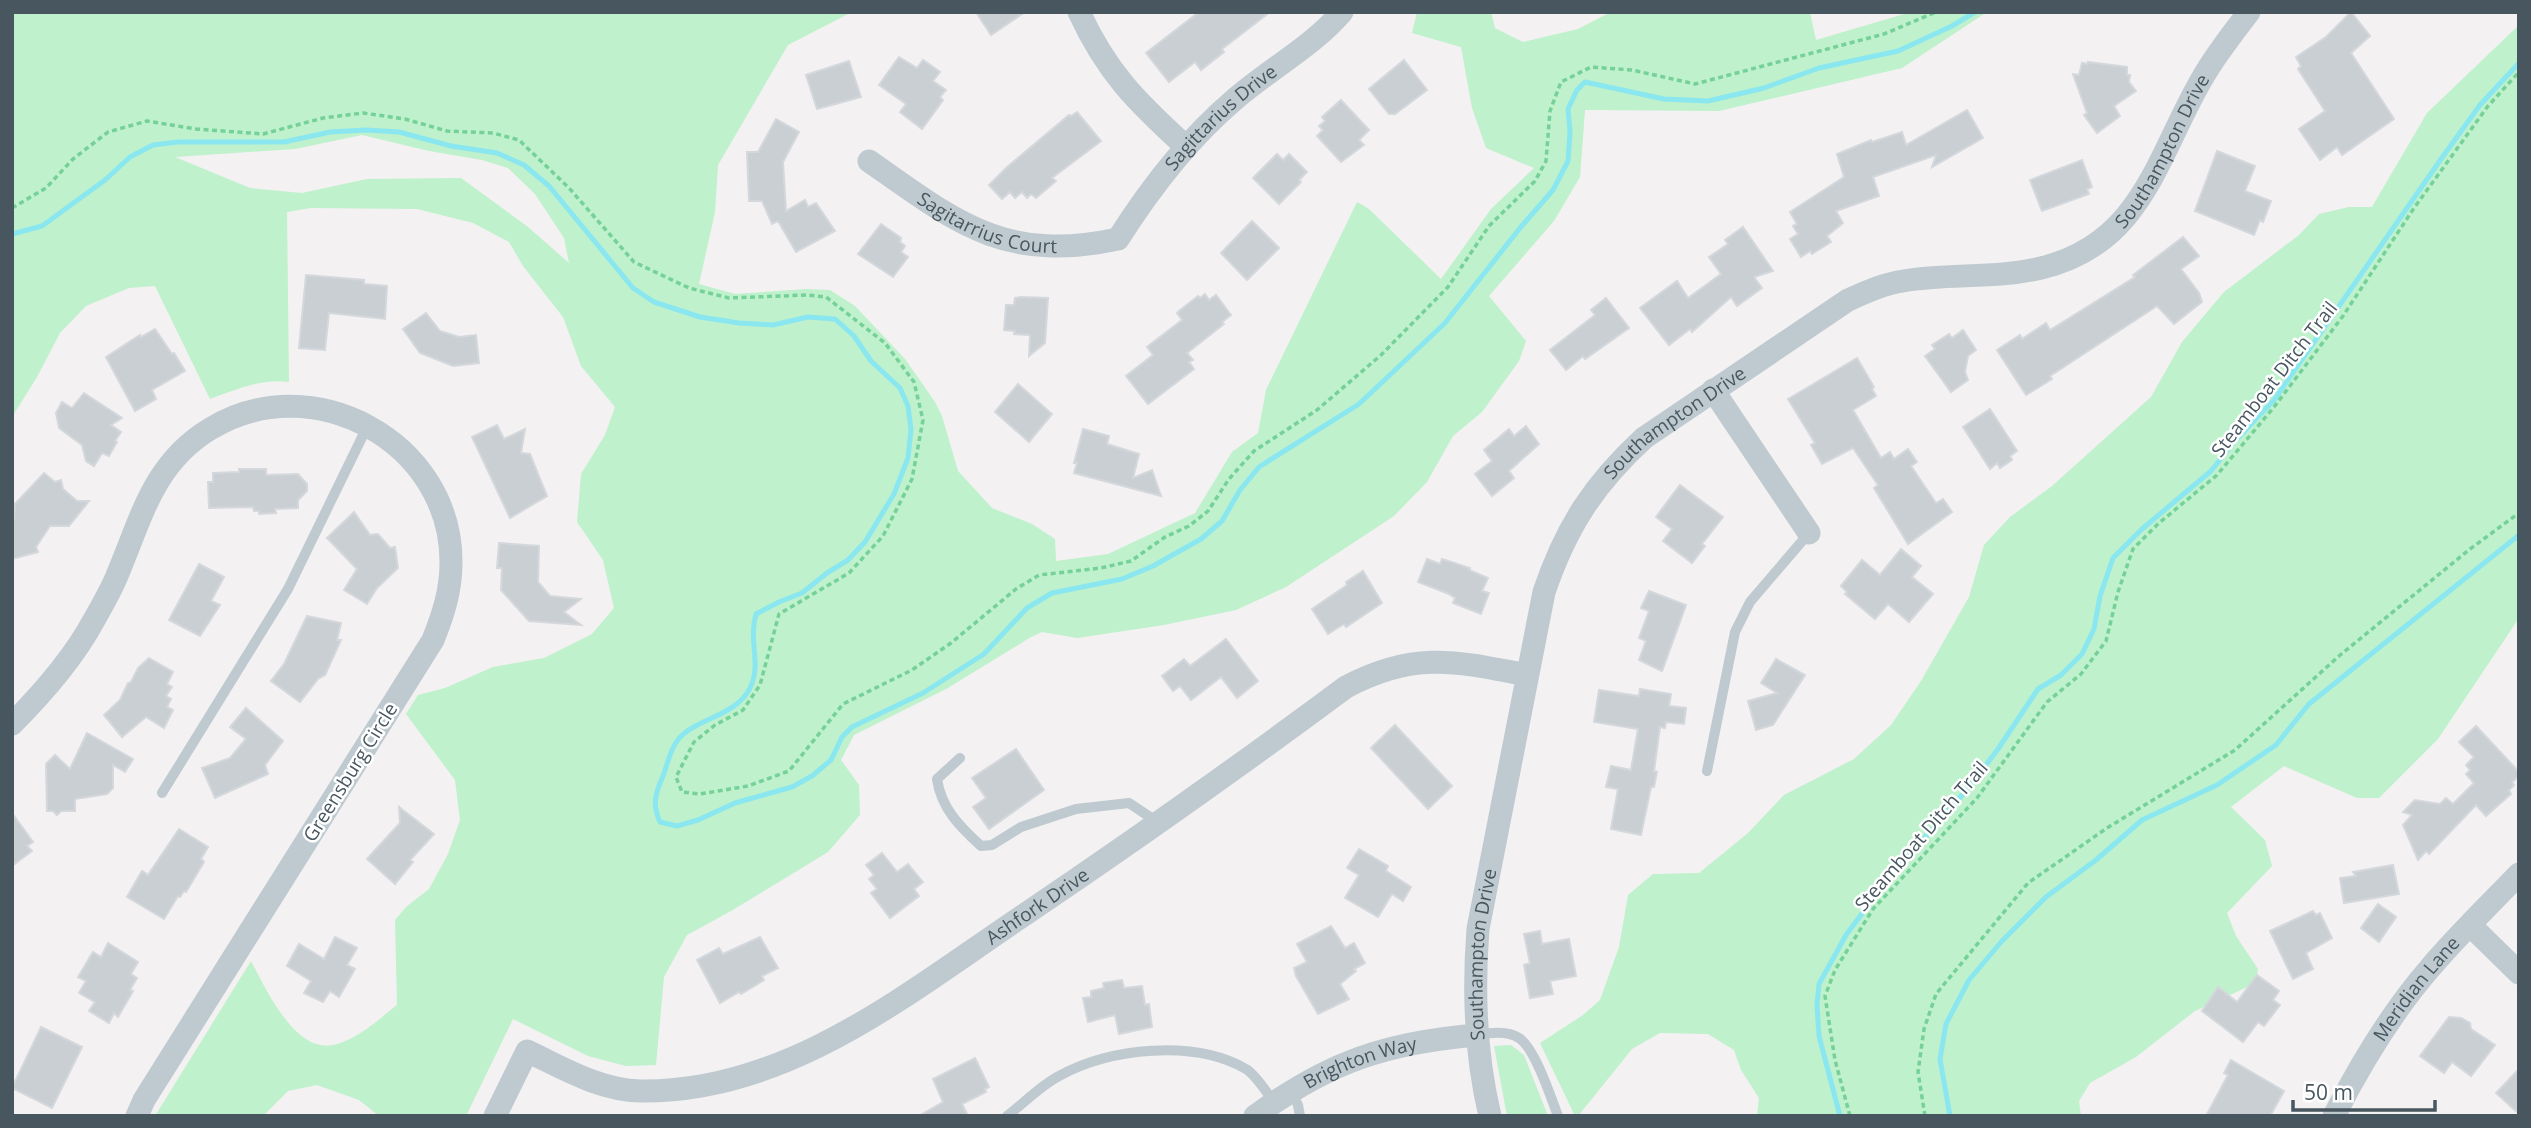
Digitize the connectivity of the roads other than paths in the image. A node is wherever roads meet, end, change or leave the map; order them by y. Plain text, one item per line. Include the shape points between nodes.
1 (1079, 12) edge
2 (1342, 12) edge
3 (2249, 12) edge
4 (1185, 146) junction
5 (869, 161) dead end
6 (1118, 239) joint
7 (1713, 390) junction
8 (369, 425) junction
9 (1809, 533) joint
10 (1527, 675) junction
11 (12, 724) edge
12 (960, 758) dead end
13 (1707, 771) dead end
14 (162, 793) dead end
15 (1159, 823) junction
16 (2519, 874) edge
17 (2470, 925) junction
18 (2519, 973) edge
19 (1476, 1035) junction
20 (1273, 1103) edge
21 (137, 1116) edge
22 (495, 1116) edge
23 (1007, 1116) edge
24 (1300, 1116) edge
25 (1490, 1116) edge
26 (1558, 1116) edge
27 (2334, 1116) edge

1 - 4 street via 1112,71 1135,100
2 - 4 street, Sagittarius Drive via 1234,99
3 - 7 street, Southampton Drive via 2202,78 2138,202 2099,241 2052,266 2025,272 1920,279 1873,288 1847,300
4 - 6 street, Sagittarius Drive
5 - 6 street, Sagitarrius Court via 943,213 996,237 1060,247
7 - 9 street
7 - 10 street, Southampton Drive via 1615,464 1572,523 1544,592
8 - 11 street, Greensburg Circle via 313,407 286,406 234,417 190,443 157,480 92,624 53,679
8 - 14 lane via 288,589
8 - 21 street, Greensburg Circle via 413,461 441,508 452,561 444,614 433,640
9 - 13 lane via 1742,614
10 - 15 street, Ashfork Drive via 1453,661 1421,661 1368,675
10 - 19 street, Southampton Drive via 1478,929
12 - 15 lane via 937,779 939,796 960,827 981,846 1076,809 1129,803
15 - 22 street, Ashfork Drive via 868,1019 802,1055 696,1086 640,1091 592,1082 527,1051
16 - 17 street, Meridian Lane
17 - 18 street
17 - 27 street, Meridian Lane via 2399,1007 2368,1052
19 - 20 street, Brighton Way via 1366,1054 1328,1069
19 - 25 street, Southampton Drive
19 - 26 lane via 1496,1032 1519,1038 1534,1056
20 - 23 lane via 1249,1071 1211,1054 1164,1050 1084,1065 1057,1077
20 - 24 lane via 1298,1105

